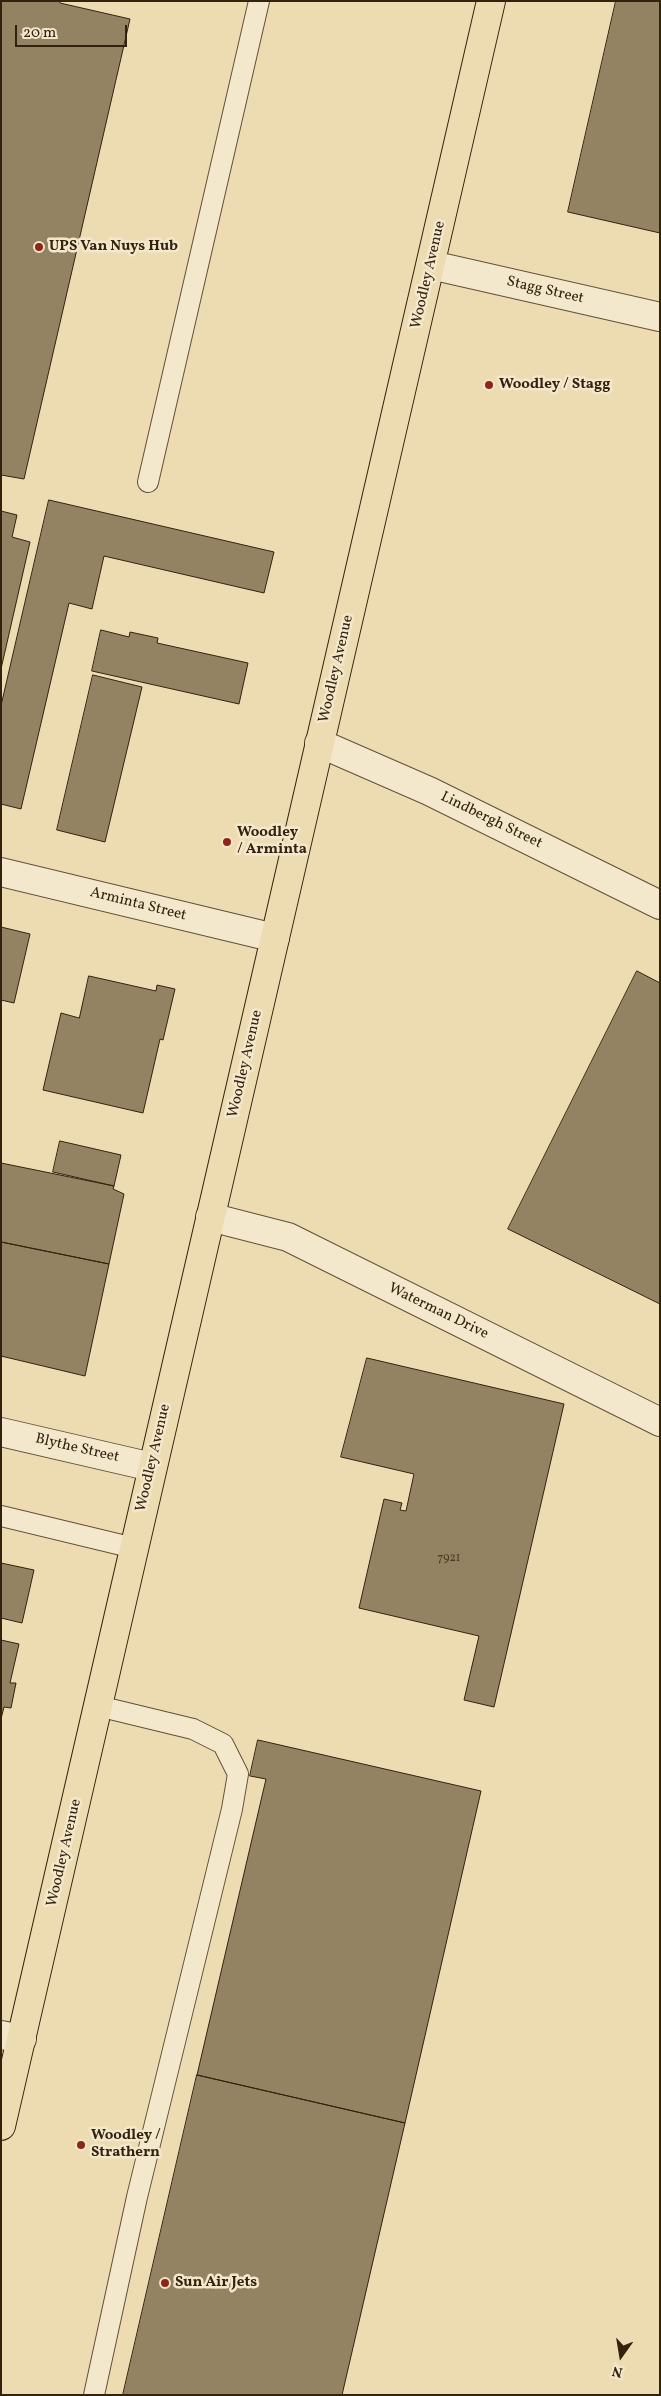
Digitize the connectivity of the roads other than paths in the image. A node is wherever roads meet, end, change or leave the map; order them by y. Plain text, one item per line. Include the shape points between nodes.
1 (259, 1) edge
2 (491, 1) edge
3 (431, 265) junction
4 (660, 317) edge
5 (148, 482) dead end
6 (319, 743) junction
7 (1, 872) edge
8 (660, 905) edge
9 (275, 938) junction
10 (210, 1217) junction
11 (660, 1422) edge
12 (1, 1432) edge
13 (152, 1467) junction
14 (1, 1516) edge
15 (134, 1548) junction
16 (98, 1706) junction
17 (12, 2037) edge
18 (1, 2126) edge
19 (94, 2395) edge

1 - 5 lane
2 - 3 main road, Woodley Avenue
3 - 4 street, Stagg Street
3 - 6 main road, Woodley Avenue
6 - 8 street, Lindbergh Street via 430,791
6 - 9 main road, Woodley Avenue
7 - 9 street, Arminta Street
9 - 10 main road, Woodley Avenue
10 - 11 street, Waterman Drive via 288,1237
10 - 13 main road, Woodley Avenue
12 - 13 street, Blythe Street
13 - 15 main road, Woodley Avenue
14 - 15 lane
15 - 16 main road, Woodley Avenue
16 - 17 main road, Woodley Avenue
16 - 19 lane via 193,1729 223,1744 238,1774 137,2197
17 - 18 main road, Woodley Avenue

